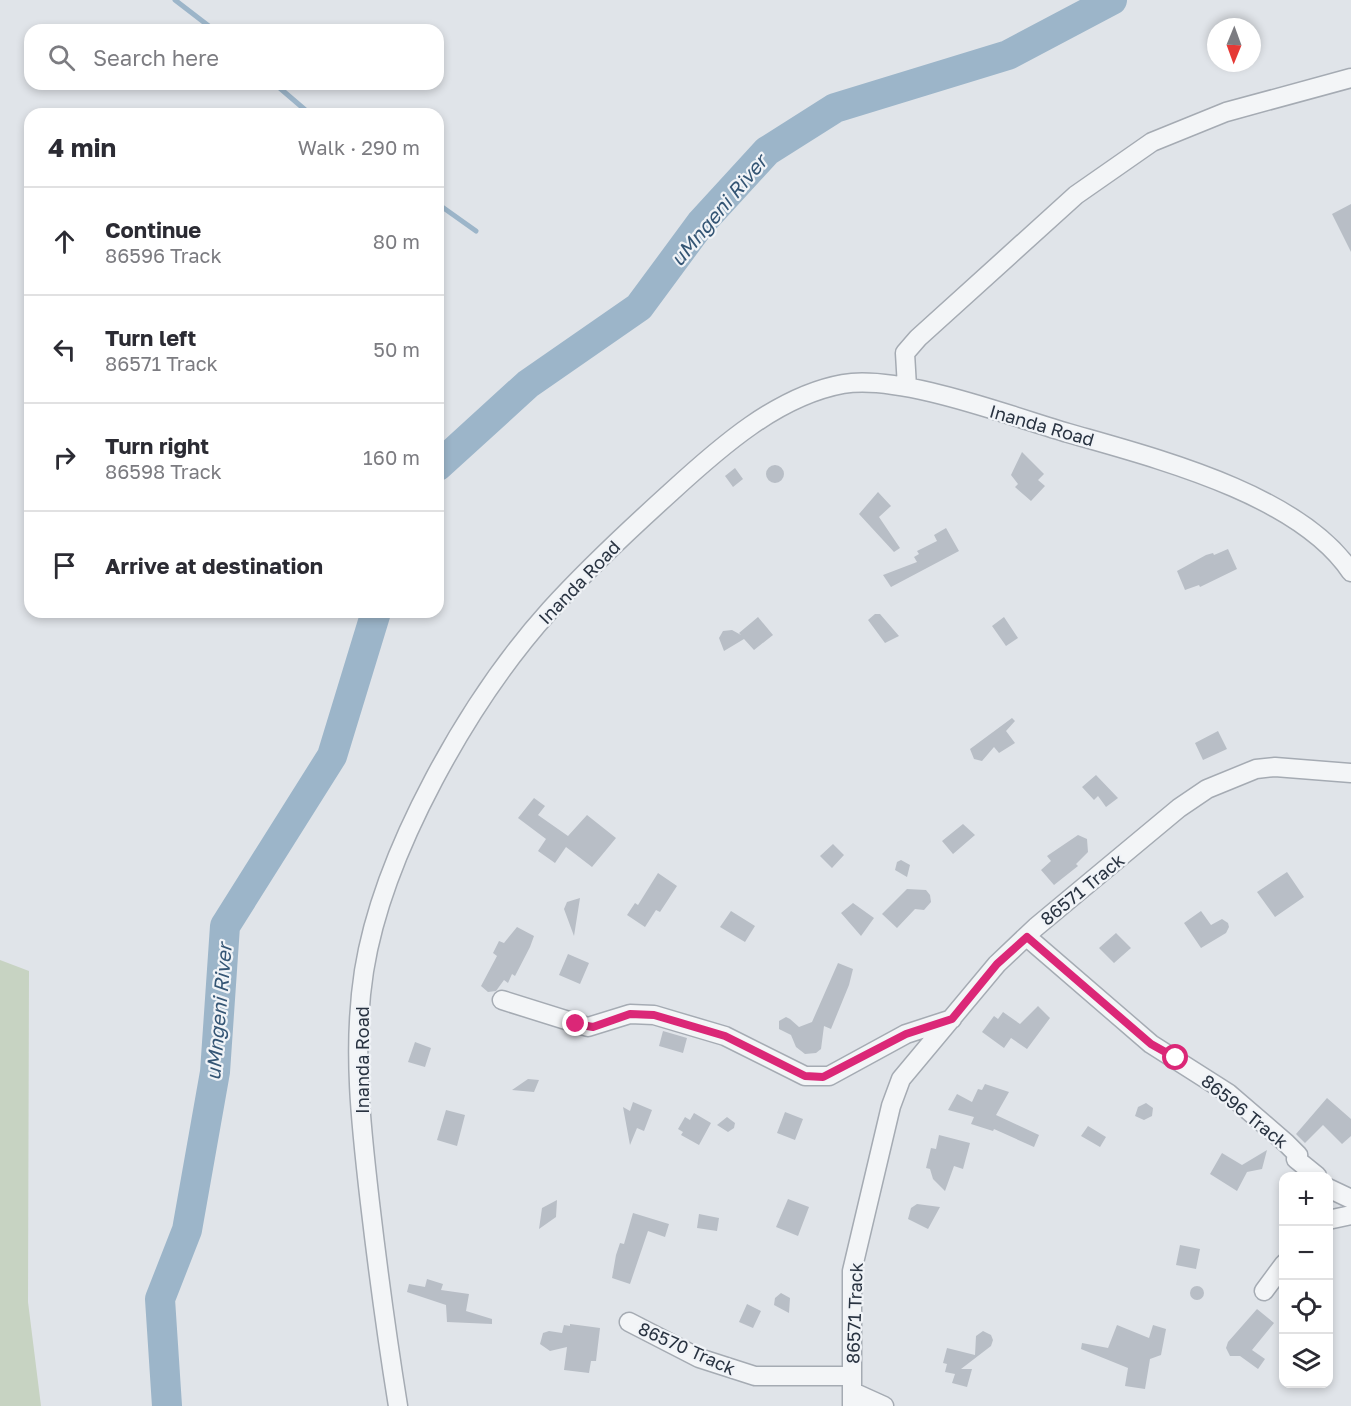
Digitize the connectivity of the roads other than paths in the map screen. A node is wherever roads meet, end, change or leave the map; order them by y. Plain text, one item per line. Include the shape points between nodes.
1 (1351, 78) edge
2 (907, 387) junction
3 (1351, 572) edge
4 (1351, 773) edge
5 (1027, 937) junction
6 (502, 1000) dead end
7 (952, 1019) junction
8 (1312, 1172) edge
9 (1333, 1190) edge
10 (1351, 1199) edge
11 (1351, 1215) edge
12 (1333, 1219) edge
13 (1279, 1271) edge
14 (1264, 1291) dead end
15 (629, 1322) dead end
16 (852, 1392) edge
17 (398, 1406) edge
18 (884, 1406) edge

1 - 2 street via 1226,112 1152,142 1123,160 1032,233 918,338 905,353
2 - 3 street, Inanda Road via 1201,475 1267,503 1320,537
2 - 17 street, Inanda Road via 860,381 819,389 766,417 697,468 610,548 519,647 460,736 422,804 386,880 370,940 358,1052 363,1138
4 - 5 street, 86571 Track via 1275,766 1256,769 1207,789 1179,808
5 - 7 street, 86571 Track via 997,964
5 - 8 street, 86596 Track via 1151,1044 1228,1093 1286,1143
6 - 7 street via 588,1027 630,1014 654,1015 725,1036 805,1076 816,1077 829,1076 906,1034
7 - 16 street, 86571 Track via 902,1079 891,1106 852,1271
9 - 10 street
11 - 12 street
13 - 14 street
15 - 16 street, 86570 Track via 699,1358 755,1376
16 - 18 street, 86570 Track

